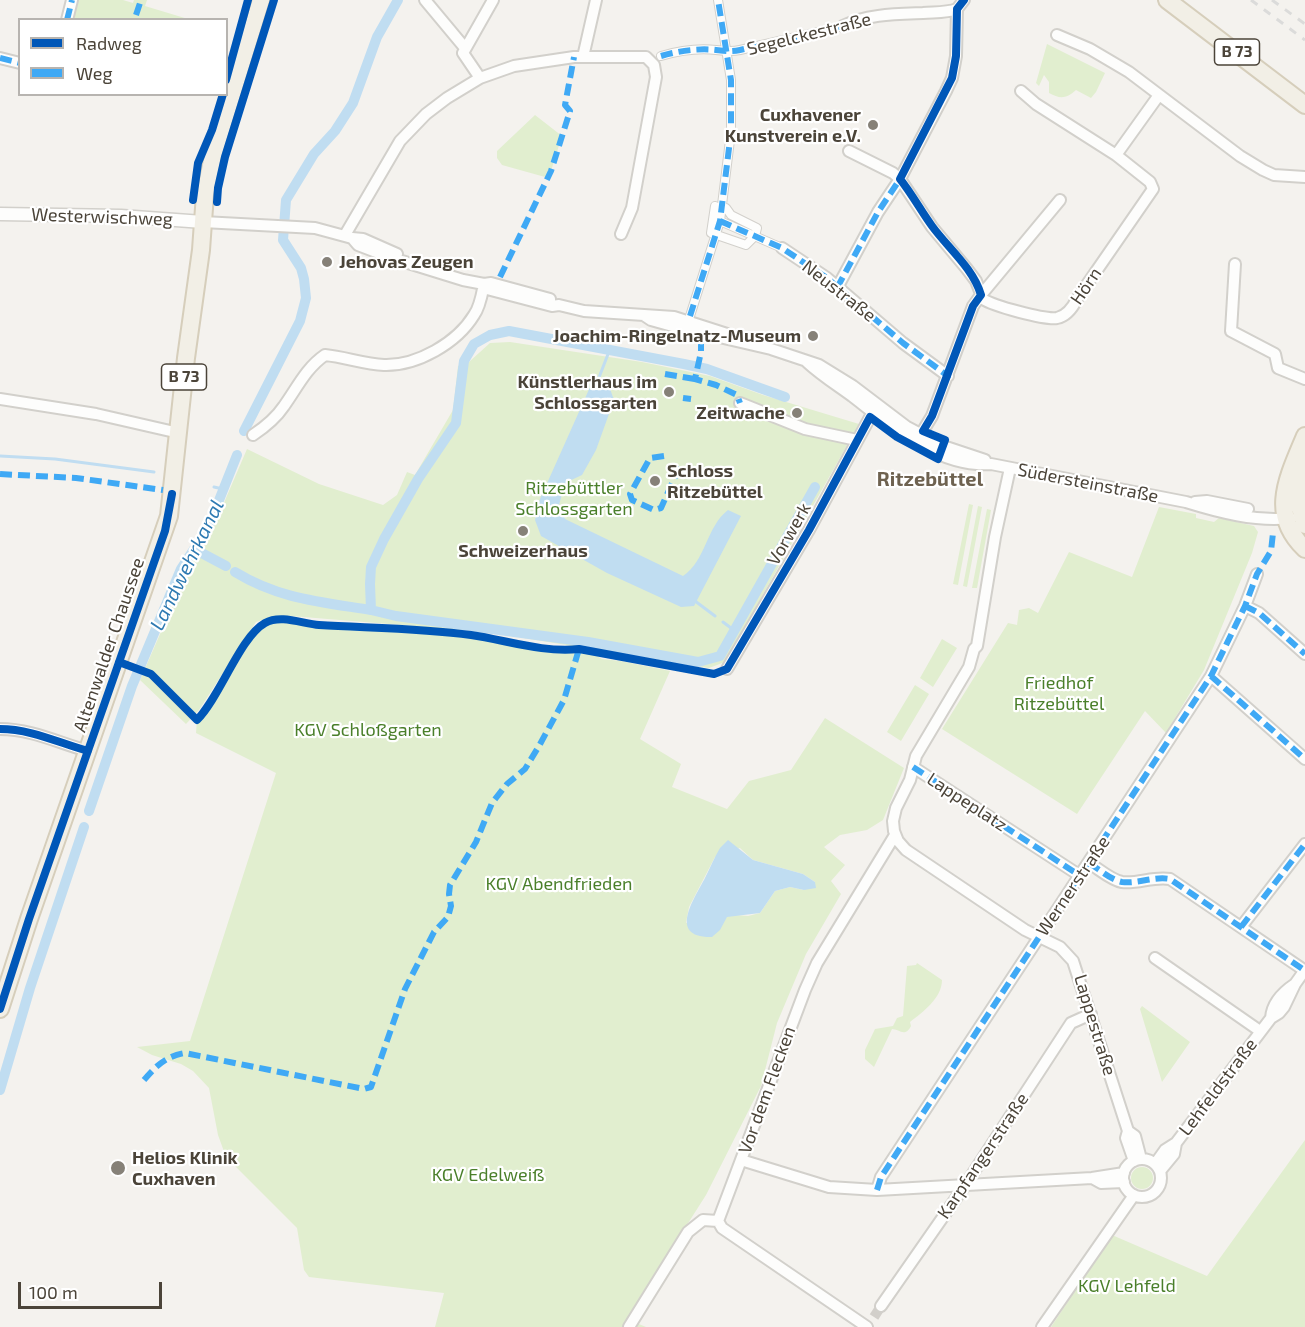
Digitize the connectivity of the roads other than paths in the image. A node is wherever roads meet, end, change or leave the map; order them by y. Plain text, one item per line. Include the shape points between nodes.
1 (72, 0) edge
2 (261, 0) edge
3 (425, 0) edge
4 (493, 0) edge
5 (596, 0) edge
6 (718, 0) edge
7 (964, 0) edge
8 (1167, 0) edge
9 (1183, 0) edge
10 (957, 9) junction
11 (68, 18) edge
12 (843, 26) joint
13 (1057, 35) dead end
14 (465, 48) junction
15 (727, 52) junction
16 (583, 57) junction
17 (0, 58) edge
18 (656, 58) junction
19 (18, 62) edge
20 (480, 78) junction
21 (1021, 91) dead end
22 (1305, 91) edge
23 (1159, 95) junction
24 (1305, 105) edge
25 (849, 151) dead end
26 (1116, 155) junction
27 (1304, 175) edge
28 (896, 176) junction
29 (1060, 200) dead end
30 (722, 209) junction
31 (0, 214) edge
32 (720, 221) junction
33 (203, 222) junction
34 (621, 234) dead end
35 (716, 235) junction
36 (755, 236) junction
37 (349, 237) junction
38 (782, 248) joint
39 (1235, 264) dead end
40 (484, 284) junction
41 (837, 288) junction
42 (981, 295) junction
43 (690, 316) dead end
44 (948, 376) junction
45 (1305, 379) edge
46 (0, 399) edge
47 (740, 403) dead end
48 (875, 408) junction
49 (179, 433) junction
50 (253, 435) dead end
51 (1305, 436) edge
52 (919, 439) junction
53 (857, 440) junction
54 (1305, 464) edge
55 (1010, 468) junction
56 (1285, 518) junction
57 (1303, 521) edge
58 (1305, 549) edge
59 (1257, 574) dead end
60 (1245, 606) junction
61 (1305, 654) edge
62 (728, 669) dead end
63 (1211, 676) junction
64 (0, 729) edge
65 (88, 752) junction
66 (1305, 759) edge
67 (913, 767) junction
68 (895, 835) junction
69 (1305, 844) edge
70 (1089, 863) junction
71 (1079, 875) junction
72 (1241, 927) junction
73 (1039, 937) junction
74 (1155, 958) dead end
75 (1305, 970) edge
76 (1300, 986) edge
77 (0, 1009) edge
78 (1091, 1014) junction
79 (1260, 1031) junction
80 (741, 1160) junction
81 (1137, 1160) junction
82 (1157, 1168) junction
83 (1124, 1178) junction
84 (966, 1184) junction
85 (877, 1190) junction
86 (1134, 1195) junction
87 (718, 1221) junction
88 (881, 1306) tunnel mouth
89 (874, 1317) tunnel mouth
90 (630, 1327) edge
91 (867, 1327) edge
92 (1042, 1327) edge

1 - 11 street
2 - 33 main road, B 73 via 211,163
3 - 14 street
4 - 14 street
5 - 16 street
6 - 15 street
7 - 10 street
8 - 24 main road, B 73
9 - 22 main road, B 73
10 - 12 street, Segelckestraße via 886,16
10 - 28 street via 953,72 928,125
12 - 15 street, Segelckestraße
13 - 23 street via 1090,49
14 - 20 street via 464,56
15 - 18 street, Segelckestraße via 675,52
15 - 30 street via 732,122
16 - 18 street, Segelckestraße
16 - 20 street, Segelckestraße via 514,66
17 - 19 street
18 - 34 street via 656,77 632,208
20 - 37 street, Segelckestraße via 436,106 409,131 393,152
21 - 26 street
23 - 26 street
23 - 27 street via 1263,170 1274,175
25 - 28 street
26 - 42 street, Hörn via 1150,182 1152,189 1073,308 1057,318 1046,317 987,302
28 - 41 street
28 - 42 street via 976,281
29 - 42 street
30 - 32 street
30 - 35 street via 715,206 711,233
30 - 36 street via 758,228
31 - 33 street, Westerwischweg
32 - 35 street
32 - 36 street, Neustraße
33 - 37 street, Südersteinstraße via 323,229
33 - 49 main road, B 73
35 - 36 street via 746,245
35 - 43 street
36 - 38 street, Neustraße
37 - 40 street, Südersteinstraße via 358,245 392,258
38 - 41 street, Neustraße
39 - 45 street via 1231,331 1275,354 1278,368
40 - 48 street, Südersteinstraße via 584,310 645,316 807,362 822,376
40 - 50 street via 475,314 449,342 423,357 395,364 325,355 304,374 270,423
41 - 44 street, Neustraße
42 - 44 street
44 - 52 street
46 - 49 street via 96,414
47 - 53 street via 805,429
48 - 52 street, Südersteinstraße
48 - 53 street, Vorwerk
49 - 65 main road, Altenwalder Chaussee / B 73 via 165,531
51 - 56 main road via 1284,494
52 - 55 street, Südersteinstraße via 962,461
53 - 62 street, Vorwerk
54 - 57 main road via 1298,494
55 - 56 street, Südersteinstraße via 1209,509
55 - 67 street via 977,646
56 - 57 street, Südersteinstraße
56 - 58 main road
59 - 60 street, Wernerstraße
60 - 61 street via 1259,613
60 - 63 street, Wernerstraße
63 - 66 street
63 - 70 street, Wernerstraße
64 - 65 street via 33,733
65 - 77 main road, Altenwalder Chaussee / B 73
67 - 68 street, Lappeplatz via 895,811
67 - 71 street, Lappeplatz
68 - 73 street via 906,850
68 - 80 street, Vor dem Flecken via 817,963
69 - 72 street
70 - 71 street, Wernerstraße
70 - 72 street via 1123,882 1170,879
71 - 73 street, Wernerstraße
72 - 75 street
73 - 78 street, Lappestraße via 1060,947 1073,961
73 - 85 street, Wernerstraße via 887,1167
74 - 79 street, Lehfeldstraße
75 - 76 street, Lehfeldstraße
76 - 79 street, Lehfeldstraße via 1283,992
78 - 81 street, Lappestraße via 1128,1131 1126,1138
78 - 84 street, Karpfangerstraße via 1071,1023
79 - 82 street, Lehfeldstraße via 1176,1143 1174,1154
80 - 85 street via 829,1187
80 - 87 street, Vor dem Flecken
81 - 82 street
81 - 83 street
82 - 86 street via 1160,1182 1153,1193
83 - 84 street
83 - 86 street
84 - 85 street
84 - 88 street, Karpfangerstraße
86 - 92 street
87 - 90 street via 703,1220 688,1232
87 - 91 street via 722,1228
89 - 91 street

